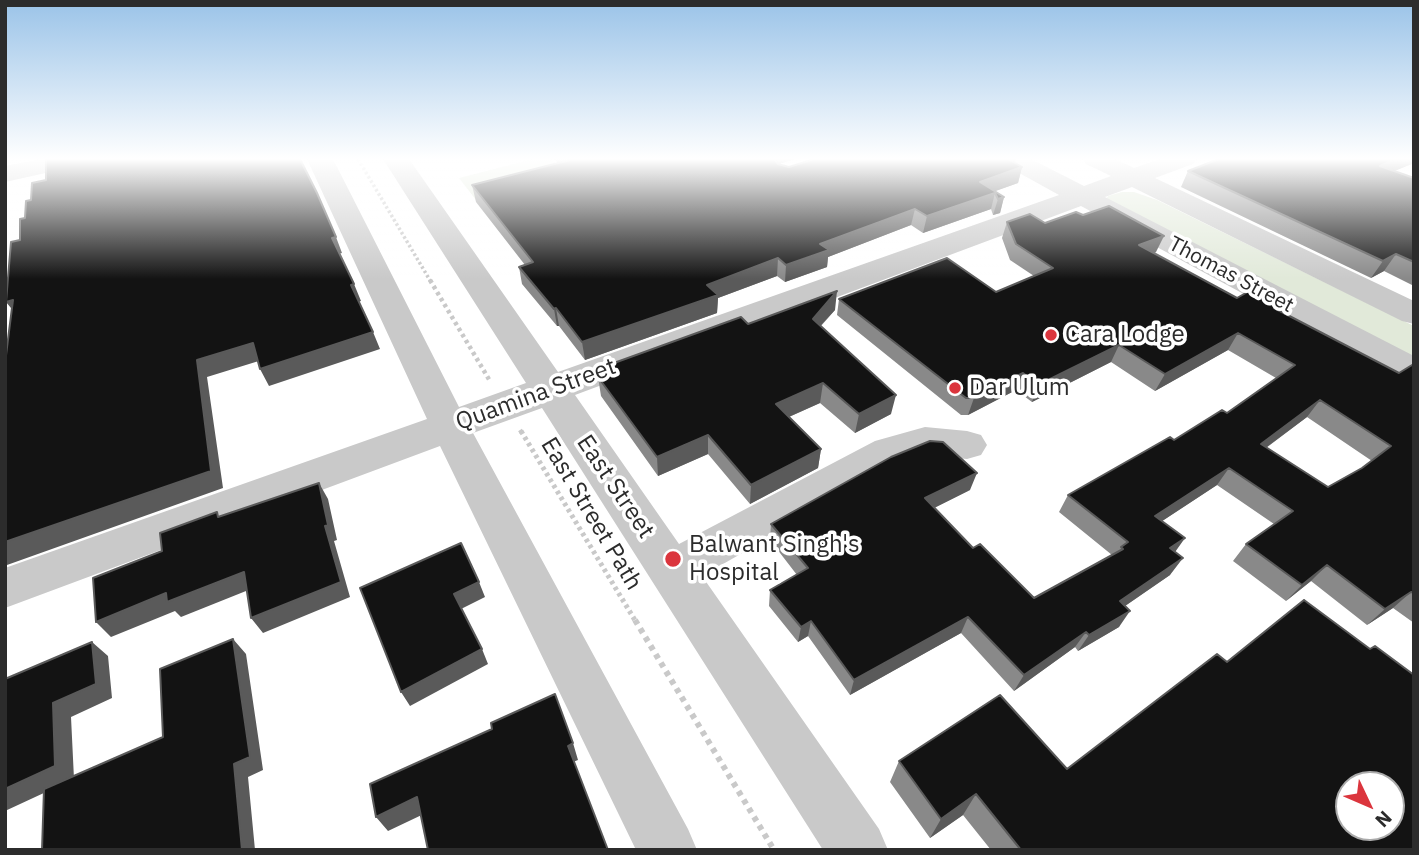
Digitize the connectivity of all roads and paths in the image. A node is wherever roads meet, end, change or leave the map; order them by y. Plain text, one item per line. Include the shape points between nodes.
1 (339, 199) edge
2 (382, 199) edge
3 (423, 199) edge
4 (1078, 199) edge
5 (1087, 199) edge
6 (1177, 199) edge
7 (1414, 314) edge
8 (1414, 371) edge
9 (551, 390) junction
10 (506, 407) junction
11 (450, 427) junction
12 (967, 444) dead end
13 (671, 571) junction
14 (5, 588) edge
15 (667, 850) edge
16 (774, 850) edge
17 (858, 850) edge

1 - 11 street
2 - 10 path, East Street Path
3 - 9 street, East Street
4 - 9 street, Quamina Street
5 - 8 street, Thomas Street
6 - 7 street, Thomas Street
9 - 10 street, Quamina Street
9 - 13 street, East Street
10 - 11 street, Quamina Street
10 - 16 path, East Street Path
11 - 14 street, Quamina Street
11 - 15 street
12 - 13 street via 925,441 889,451
13 - 17 street, East Street

